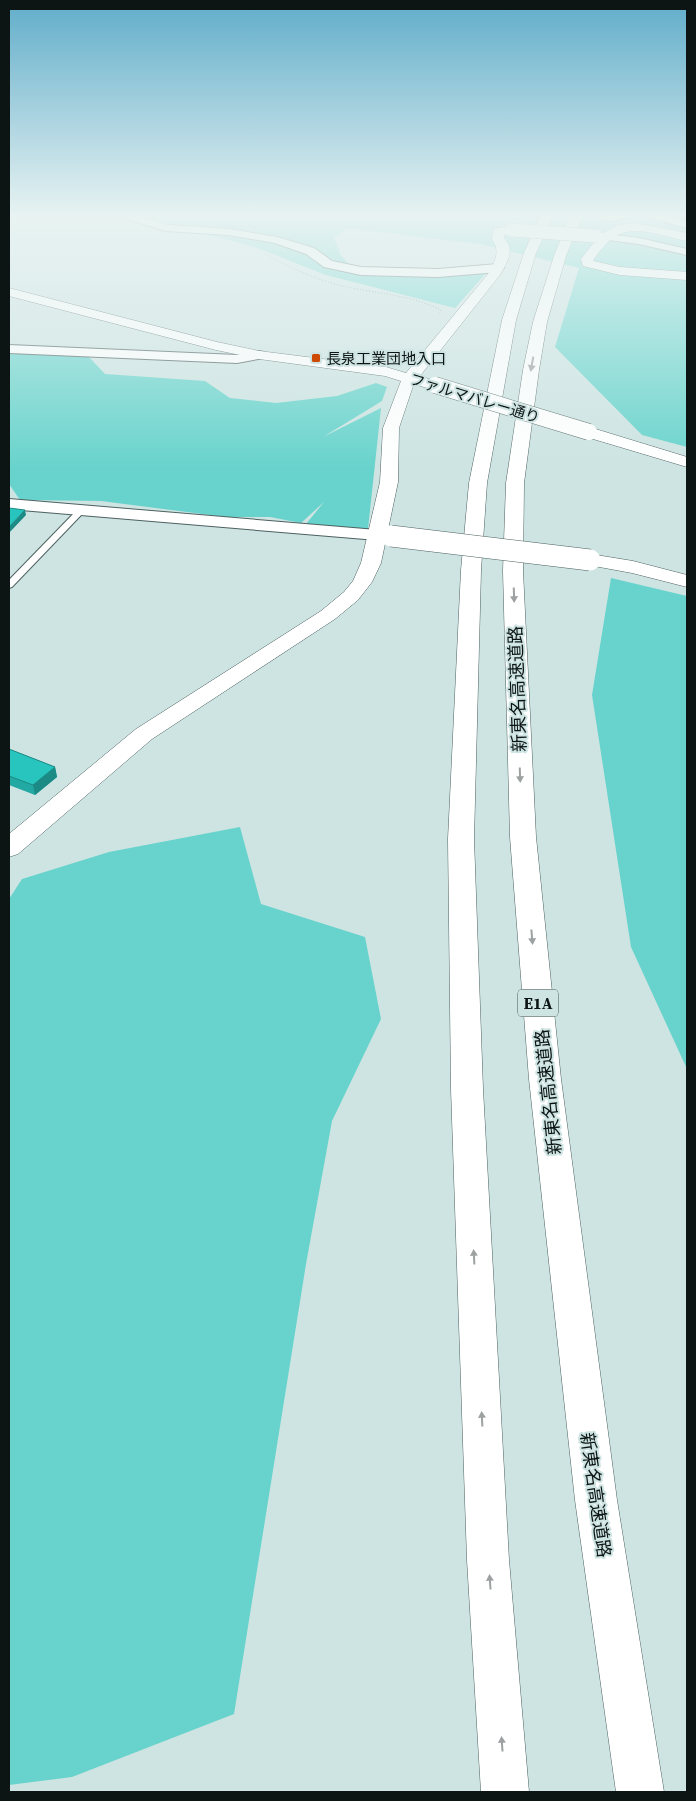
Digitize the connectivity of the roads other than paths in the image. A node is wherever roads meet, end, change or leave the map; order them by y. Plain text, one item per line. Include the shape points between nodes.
1 (39, 300) edge
2 (473, 300) edge
3 (515, 300) edge
4 (547, 300) edge
5 (9, 349) edge
6 (258, 355) junction
7 (410, 378) junction
8 (687, 462) edge
9 (9, 504) edge
10 (81, 511) junction
11 (384, 536) junction
12 (687, 581) edge
13 (9, 585) edge
14 (14, 839) edge
15 (505, 1792) edge
16 (640, 1792) edge

1 - 6 main road, ファルマバレー通り
2 - 7 main road
15 -> 3 main road via 487,1530 466,1089 462,839 471,580 478,483 508,320
4 -> 16 main road, 新東名高速道路 / E1A via 531,370 516,483 513,571 523,837 545,1079 596,1500
5 - 6 street via 237,359
6 - 7 main road, ファルマバレー通り
7 - 8 main road, ファルマバレー通り, bridge
7 - 11 main road via 391,428
9 - 10 street
10 - 11 street
10 - 13 lane
11 - 12 main road, bridge via 590,560
11 - 14 main road via 362,582 328,615 144,734

